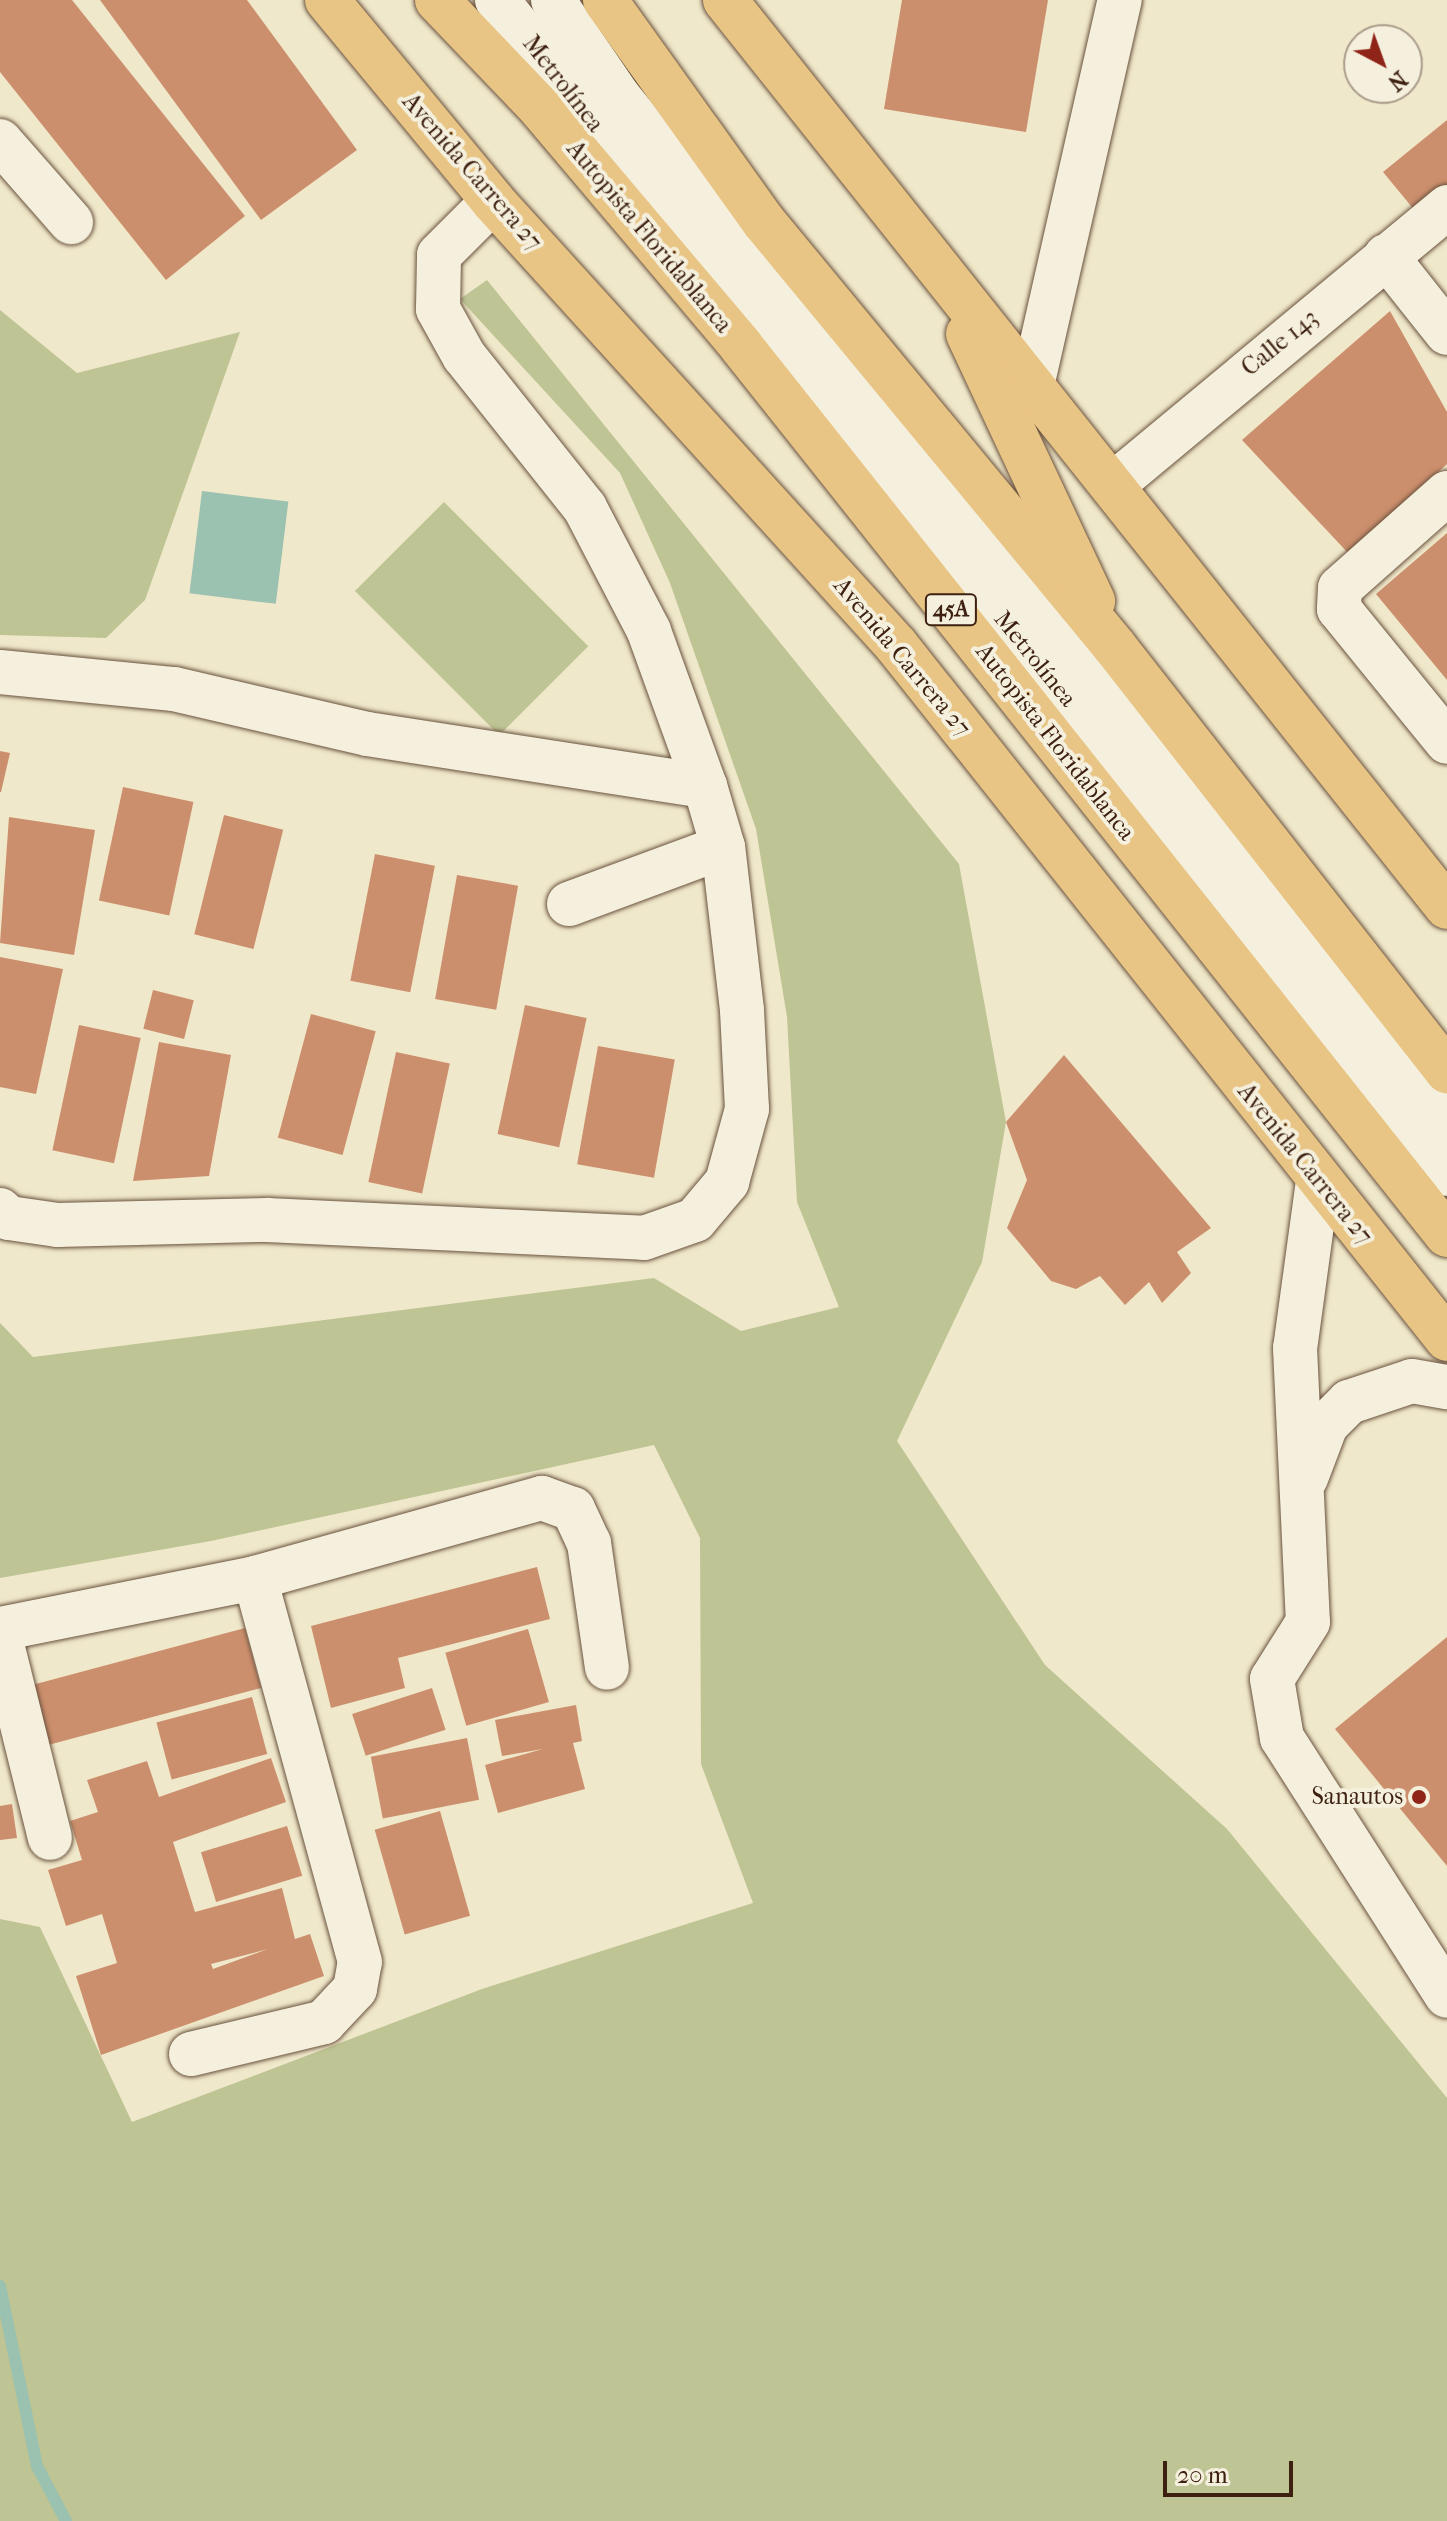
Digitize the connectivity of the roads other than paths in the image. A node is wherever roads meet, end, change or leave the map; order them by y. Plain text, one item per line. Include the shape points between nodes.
1 (327, 0) edge
2 (437, 0) edge
3 (497, 0) edge
4 (553, 0) edge
5 (605, 0) edge
6 (725, 0) edge
7 (1120, 0) edge
8 (0, 141) edge
9 (493, 201) junction
10 (1447, 207) edge
11 (71, 222) dead end
12 (1386, 256) junction
13 (943, 279) junction
14 (1447, 333) edge
15 (1032, 386) junction
16 (1115, 483) junction
17 (1447, 493) edge
18 (1115, 647) junction
19 (0, 672) edge
20 (1447, 742) edge
21 (705, 786) junction
22 (723, 847) junction
23 (569, 904) dead end
24 (1447, 907) edge
25 (1447, 1071) edge
26 (1447, 1120) edge
27 (1447, 1174) edge
28 (1318, 1181) junction
29 (0, 1210) edge
30 (1447, 1235) edge
31 (1447, 1339) edge
32 (1447, 1387) edge
33 (1300, 1504) junction
34 (255, 1578) junction
35 (0, 1629) edge
36 (0, 1636) edge
37 (607, 1668) dead end
38 (50, 1838) dead end
39 (1447, 1996) edge
40 (191, 2054) dead end

1 - 9 highway, Avenida Carrera 27
2 - 30 highway, Autopista Floridablanca / 45A via 541,109 741,346
3 - 27 street, Metrolínea
4 - 26 street, Metrolínea via 619,97
5 - 18 highway via 764,222
6 - 13 highway
7 - 15 street
8 - 11 street
9 - 21 street via 439,255 438,309 464,356 542,446 592,521 649,631
9 - 28 highway, Avenida Carrera 27 via 896,645
10 - 12 street, Calle 143
12 - 14 street
12 - 16 street, Calle 143
13 - 15 highway
13 - 18 highway
15 - 16 highway
16 - 24 highway
17 - 20 street via 1340,588 1339,609
18 - 25 highway
19 - 21 street via 174,689 368,734
21 - 22 street
22 - 23 street
22 - 29 street via 747,1109 727,1182 695,1220 644,1238 267,1220 57,1225
28 - 31 highway, Avenida Carrera 27
28 - 33 street via 1295,1348
32 - 33 street via 1412,1381 1349,1402 1310,1455
33 - 39 street via 1310,1592 1308,1622 1272,1679 1282,1738
34 - 35 street
34 - 37 street via 542,1498 573,1509 589,1543
34 - 40 street via 360,1962 355,1989 324,2022
36 - 38 street

